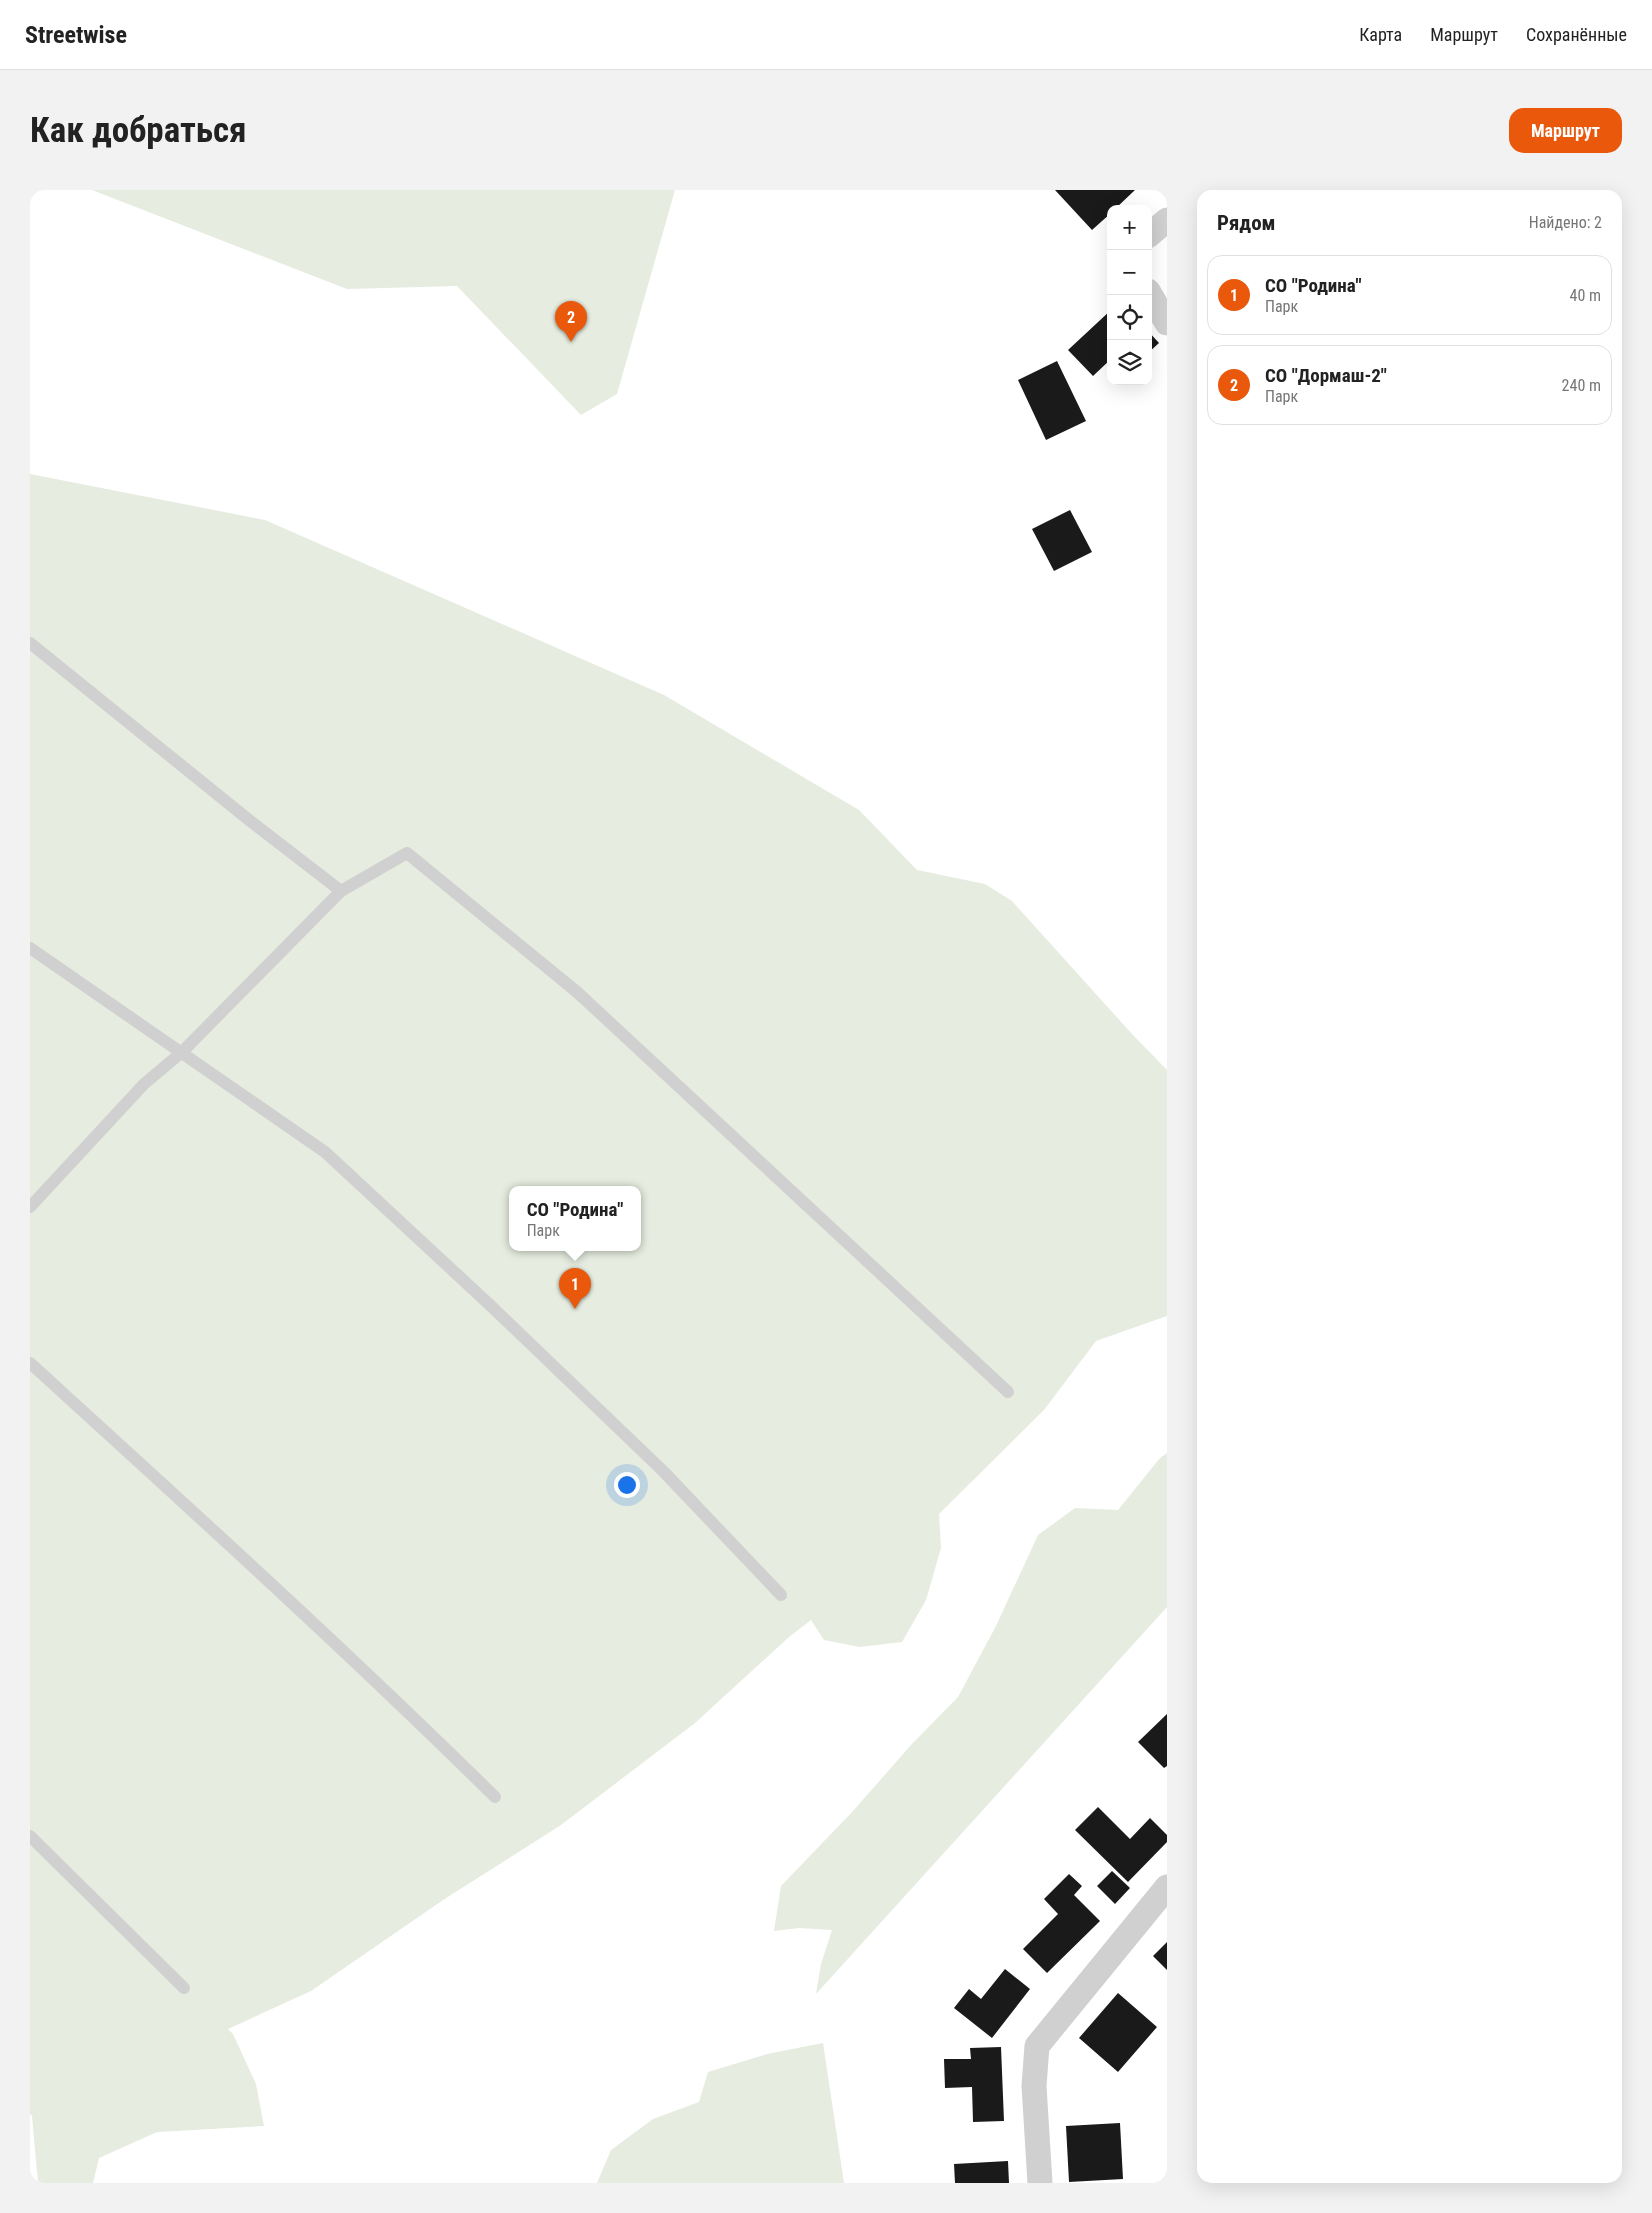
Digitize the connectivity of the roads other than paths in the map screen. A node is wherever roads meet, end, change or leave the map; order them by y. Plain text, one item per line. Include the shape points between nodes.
1 (1167, 220) edge
2 (1152, 233) edge
3 (1150, 295) edge
4 (1167, 323) edge
5 (30, 643) edge
6 (341, 891) junction
7 (30, 948) edge
8 (182, 1052) junction
9 (30, 1207) edge
10 (30, 1363) edge
11 (1008, 1392) dead end
12 (781, 1595) dead end
13 (495, 1797) dead end
14 (30, 1836) edge
15 (1167, 1887) edge
16 (184, 1988) dead end
17 (1040, 2183) edge

1 - 2 street
3 - 4 street
5 - 6 lane
6 - 8 lane
6 - 11 lane via 407,853 577,992
7 - 8 lane
8 - 9 lane via 144,1084
8 - 12 lane via 325,1152 663,1471
10 - 13 lane via 258,1570
14 - 16 lane
15 - 17 street via 1037,2046 1034,2086

